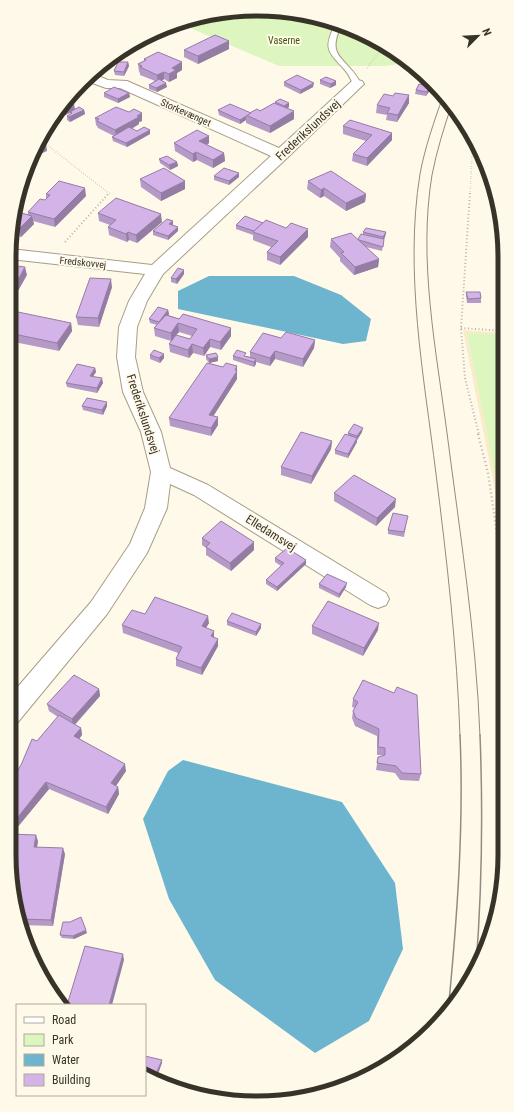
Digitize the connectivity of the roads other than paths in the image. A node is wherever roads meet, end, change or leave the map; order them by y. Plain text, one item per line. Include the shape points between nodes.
1 (335, 29) edge
2 (95, 79) edge
3 (357, 84) joint
4 (282, 155) junction
5 (16, 255) edge
6 (156, 271) junction
7 (161, 472) junction
8 (378, 599) dead end
9 (16, 707) edge

1 - 3 lane via 330,47 335,56 354,73
2 - 4 street, Storkevænget via 106,84 122,84
3 - 4 street, Frederikslundsvej
4 - 6 street, Frederikslundsvej
5 - 6 street, Fredskovvej
6 - 7 street, Frederikslundsvej via 138,301 128,328 126,357 133,392 151,432
7 - 8 street, Elledamsvej via 201,490
7 - 9 street, Frederikslundsvej via 156,508 139,547 98,608

